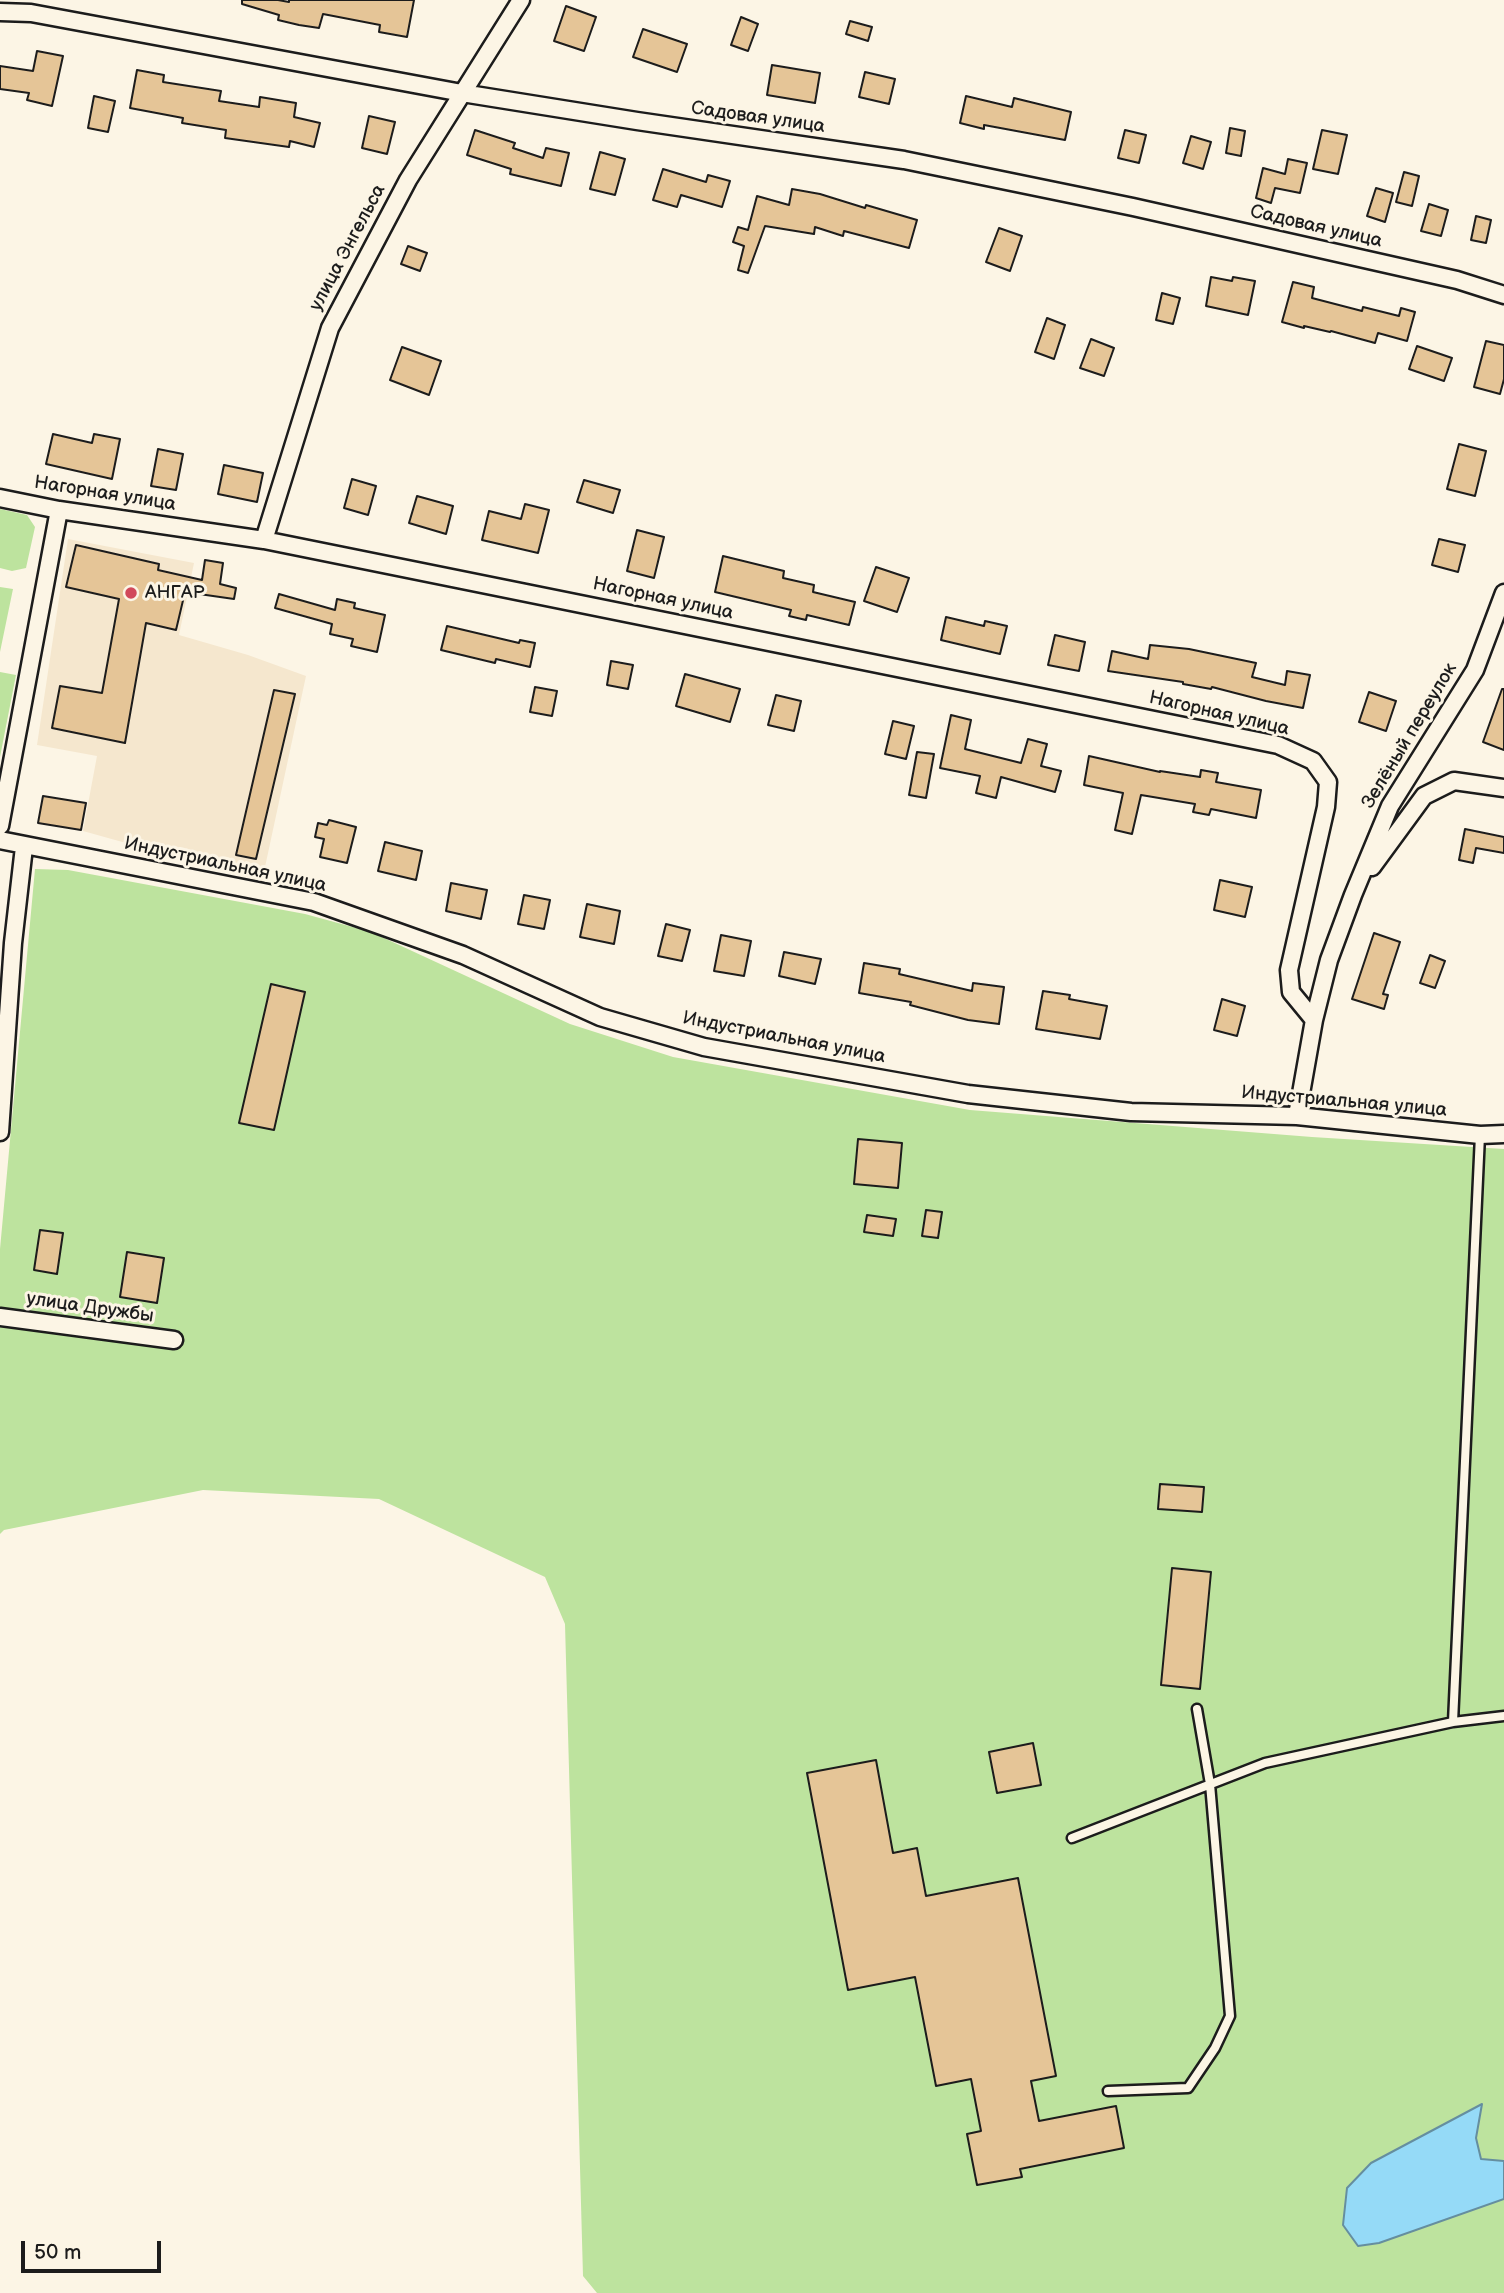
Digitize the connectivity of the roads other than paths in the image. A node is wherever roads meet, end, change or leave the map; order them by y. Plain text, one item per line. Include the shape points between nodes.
1 (521, 0) edge
2 (0, 12) edge
3 (462, 93) junction
4 (1504, 295) edge
5 (0, 498) edge
6 (59, 510) junction
7 (264, 540) junction
8 (1504, 593) edge
9 (1504, 788) edge
10 (0, 826) edge
11 (0, 840) edge
12 (24, 846) junction
13 (1353, 895) junction
14 (6, 941) edge
15 (1314, 1020) junction
16 (1297, 1115) junction
17 (1, 1121) edge
18 (1504, 1134) edge
19 (1480, 1135) junction
20 (0, 1317) edge
21 (174, 1340) dead end
22 (1196, 1709) dead end
23 (1504, 1716) edge
24 (1453, 1722) junction
25 (1210, 1784) junction
26 (1072, 1838) dead end
27 (1108, 2091) dead end

1 - 3 street, улица Энгельса
2 - 3 street, Садовая улица via 31,13
3 - 4 street, Садовая улица via 904,160 1147,210 1457,280
3 - 7 street, улица Энгельса via 408,180 330,328
5 - 6 street, Нагорная улица
6 - 7 street, Нагорная улица
6 - 10 street
7 - 15 street, Нагорная улица via 1278,745 1313,761 1328,782 1289,970 1291,992
8 - 13 street, Зелёный переулок via 1475,670 1390,806
9 - 13 street via 1454,781 1424,796
11 - 12 street, Индустриальная улица
12 - 14 street
12 - 16 street, Индустриальная улица via 314,902 463,955 600,1017 704,1047 968,1094 1131,1112
13 - 15 street, Зелёный переулок via 1329,960
14 - 17 street
15 - 16 street, Зелёный переулок
16 - 19 street, Индустриальная улица
18 - 19 street, Индустриальная улица
19 - 24 lane
20 - 21 street, улица Дружбы
22 - 25 lane
23 - 24 lane
24 - 25 lane via 1265,1763
25 - 26 lane
25 - 27 lane via 1230,2016 1188,2088

